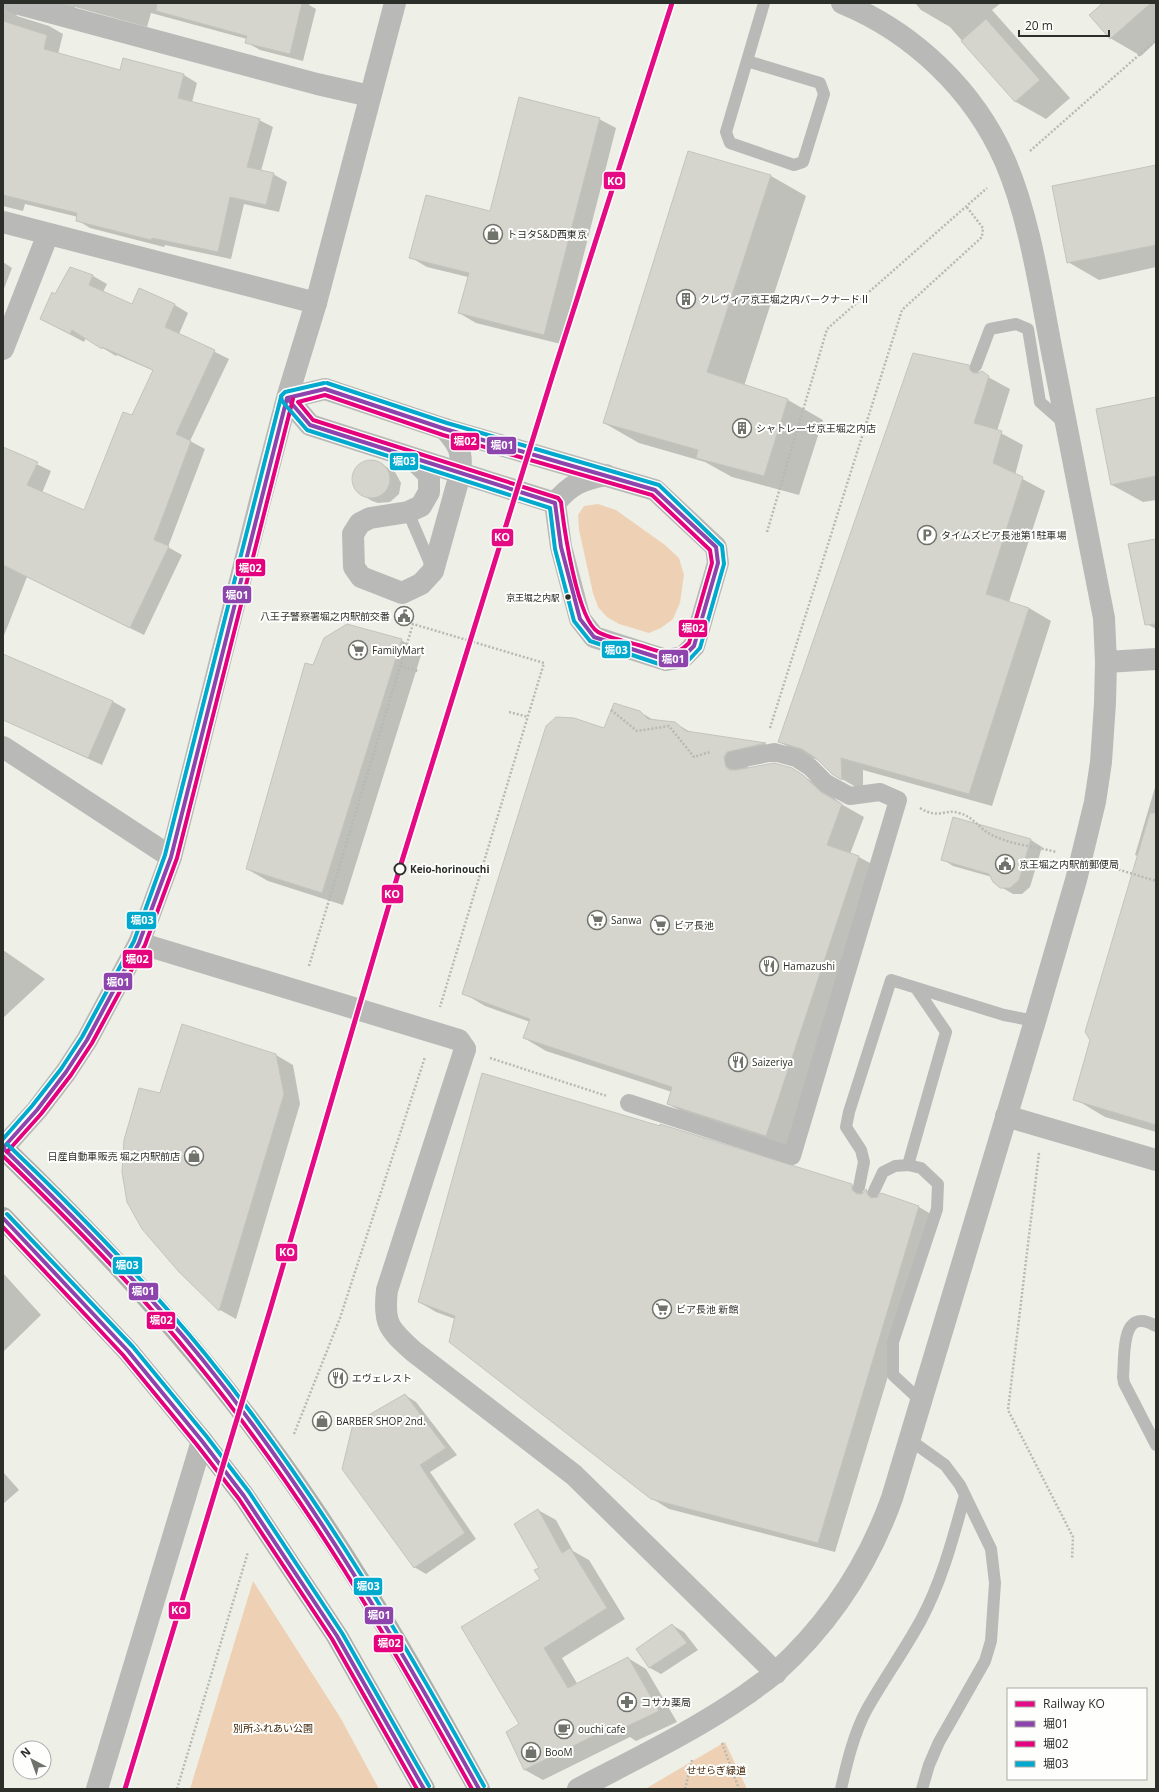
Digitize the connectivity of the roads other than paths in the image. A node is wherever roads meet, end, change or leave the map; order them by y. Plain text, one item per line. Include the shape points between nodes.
1 (14, 3) edge
2 (395, 3) edge
3 (764, 3) edge
4 (842, 3) edge
5 (747, 61) junction
6 (370, 96) junction
7 (3, 222) edge
8 (48, 234) junction
9 (316, 304) junction
10 (3, 349) edge
11 (976, 366) dead end
12 (287, 398) junction
13 (1067, 427) junction
14 (445, 429) junction
15 (413, 459) junction
16 (460, 474) junction
17 (606, 475) junction
18 (555, 504) junction
19 (408, 512) junction
20 (433, 571) junction
21 (1156, 659) edge
22 (1106, 662) junction
23 (3, 747) edge
24 (734, 760) road end
25 (171, 857) junction
26 (139, 943) junction
27 (916, 988) junction
28 (1035, 1021) junction
29 (629, 1103) road end
30 (1006, 1116) junction
31 (3, 1148) edge
32 (1156, 1160) edge
33 (908, 1165) junction
34 (859, 1187) dead end
35 (874, 1191) dead end
36 (3, 1218) edge
37 (1156, 1326) edge
38 (921, 1401) junction
39 (910, 1440) junction
40 (202, 1441) junction
41 (1156, 1445) edge
42 (965, 1495) junction
43 (776, 1673) junction
44 (97, 1789) edge
45 (424, 1789) edge
46 (479, 1789) edge
47 (578, 1789) edge
48 (841, 1789) edge
49 (922, 1789) edge

1 - 6 street
2 - 6 street
3 - 5 lane
4 - 13 street via 894,30 919,48 962,92 993,138 1005,161 1025,220
5 - 5 lane via 726,132 730,143 794,165 804,162 824,94 820,83
6 - 9 street
7 - 8 street
8 - 9 street
8 - 10 street
9 - 12 street
11 - 13 lane via 990,329 1016,324 1028,329 1040,402
12 - 14 street via 325,389
12 - 15 street via 310,425
12 - 25 street
13 - 22 street via 1104,618
14 - 16 street via 458,444 462,460
14 - 17 street
15 - 16 street
15 - 19 street via 429,475 429,492 421,506
16 - 18 street
16 - 20 street
17 - 18 street via 576,483 566,490
17 - 18 street via 655,490 716,547 718,563 694,646 682,657 666,660 594,637 580,619 561,547
19 - 20 lane
19 - 20 street via 370,518 360,523 353,534 354,567 361,577 402,593 421,584
21 - 22 street
22 - 28 street via 1101,755 1095,802 1076,880
23 - 25 street
24 - 29 street via 774,752 796,758 826,782 850,796 880,792 898,800 792,1156
25 - 26 street
26 - 31 street via 87,1040 66,1072
26 - 43 street via 459,1040 465,1049 387,1290 385,1311 392,1332 574,1475
27 - 28 lane via 1004,1015
27 - 33 lane via 946,1032
27 - 34 lane via 891,980 849,1112 846,1127 861,1150 864,1162
28 - 30 street
30 - 32 street
30 - 38 street
31 - 46 main road via 168,1318 228,1391 310,1504 353,1570
33 - 35 lane via 895,1166 883,1172
33 - 38 lane via 921,1168 938,1184 936,1210 893,1342 893,1375
36 - 40 main road via 128,1351
37 - 41 lane via 1141,1320 1134,1322 1128,1329 1123,1377
38 - 39 street
39 - 42 lane via 945,1465
39 - 43 street via 883,1523 857,1574 843,1597 815,1632
40 - 44 street
40 - 45 main road via 244,1496 322,1613
42 - 48 lane via 935,1591 921,1621 867,1710 854,1740
42 - 49 lane via 991,1549 995,1583 991,1641 985,1661 938,1742 928,1765
43 - 47 street via 727,1708

